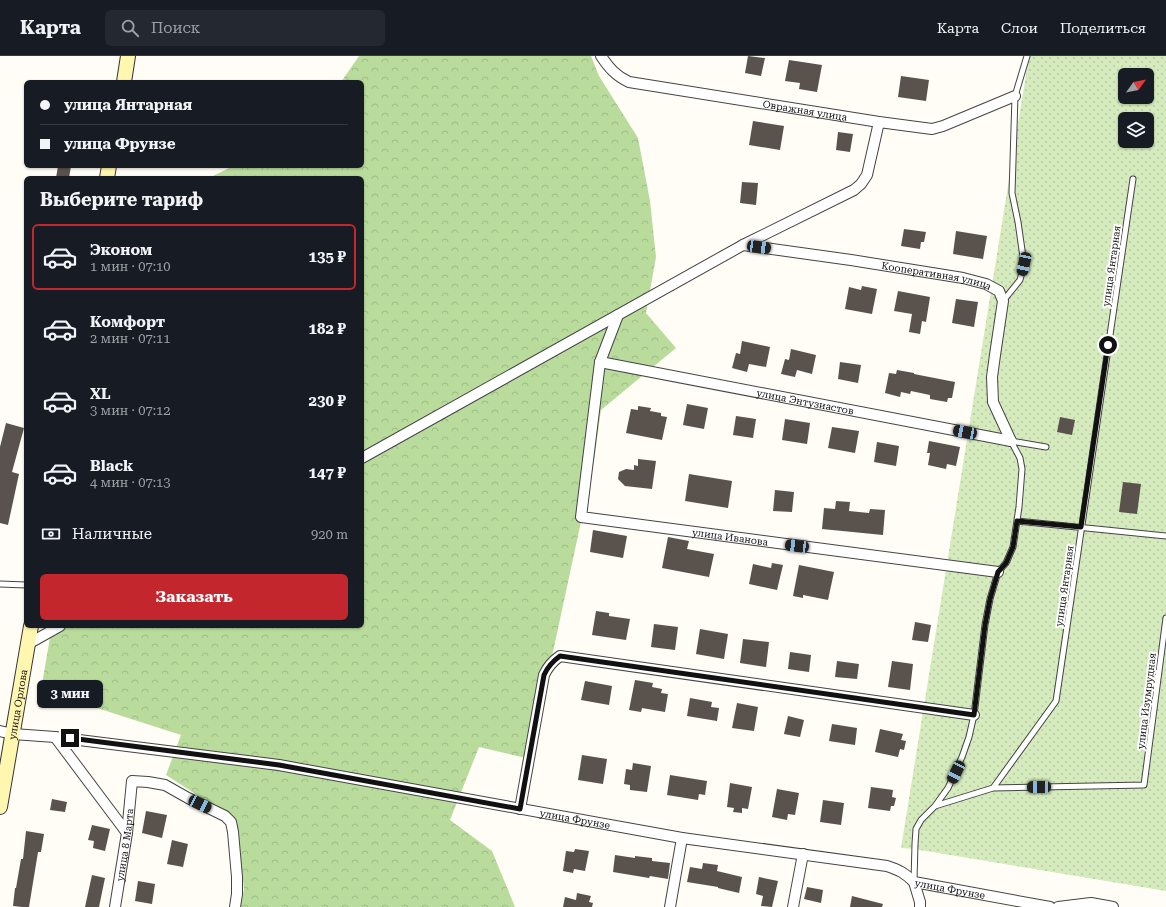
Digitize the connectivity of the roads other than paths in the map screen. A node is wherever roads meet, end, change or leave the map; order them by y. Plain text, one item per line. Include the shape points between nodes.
1 (128, 56) edge
2 (601, 56) edge
3 (1027, 56) edge
4 (124, 80) edge
5 (1015, 96) junction
6 (879, 122) junction
7 (1133, 179) dead end
8 (743, 245) junction
9 (1003, 301) junction
10 (618, 315) junction
11 (600, 362) junction
12 (1011, 441) junction
13 (1046, 447) dead end
14 (364, 457) edge
15 (1017, 521) junction
16 (1081, 527) junction
17 (1166, 536) edge
18 (998, 572) junction
19 (0, 584) edge
20 (24, 585) edge
21 (1166, 618) edge
22 (31, 628) edge
23 (56, 628) edge
24 (28, 644) junction
25 (974, 715) junction
26 (6, 732) edge
27 (55, 736) junction
28 (993, 788) junction
29 (935, 806) junction
30 (0, 807) edge
31 (520, 809) junction
32 (127, 833) junction
33 (682, 838) junction
34 (803, 854) junction
35 (914, 882) junction
36 (115, 907) edge
37 (235, 907) edge
38 (670, 907) edge
39 (793, 907) edge
40 (920, 907) edge
41 (1050, 907) edge
42 (1058, 907) edge
43 (1113, 907) edge

1 - 4 street
2 - 6 street, Овражная улица via 619,77 630,82
3 - 5 lane
5 - 6 street, Овражная улица via 932,129
5 - 9 lane via 1012,193 1024,264 1020,280
6 - 8 street via 867,175 861,184 854,190
7 - 16 lane, улица Янтарная
8 - 9 street, Кооперативная улица via 964,278 986,284 999,291
8 - 10 street
9 - 12 street via 992,377 993,402
10 - 11 street
10 - 14 street
11 - 12 street, улица Энтузиастов
11 - 18 street, улица Иванова via 581,517
12 - 13 lane
12 - 15 lane via 1020,458 1022,469
15 - 16 lane
15 - 18 lane via 1013,547 1006,563
16 - 17 lane
16 - 28 lane, улица Янтарная via 1056,701
18 - 25 lane via 985,625
19 - 20 lane
21 - 28 lane, улица Изумрудная via 1144,785
22 - 24 street, улица Орлова
23 - 24 street
24 - 26 street, улица Орлова
25 - 29 lane via 956,772
25 - 31 street via 560,656 553,660 544,675
26 - 27 street, улица Фрунзе
26 - 30 street, улица Орлова
27 - 31 street, улица Фрунзе via 279,765
27 - 32 street
28 - 29 lane
29 - 35 lane via 916,829
31 - 33 street, улица Фрунзе
32 - 36 street, улица 8 Марта
32 - 37 street, улица 8 Марта via 132,781 165,785 225,816 233,832 237,877
33 - 34 street, улица Фрунзе
33 - 38 street
34 - 35 street, улица Фрунзе via 887,866 900,871
34 - 39 street
35 - 40 street
35 - 41 street, улица Фрунзе
42 - 43 street via 1091,903

